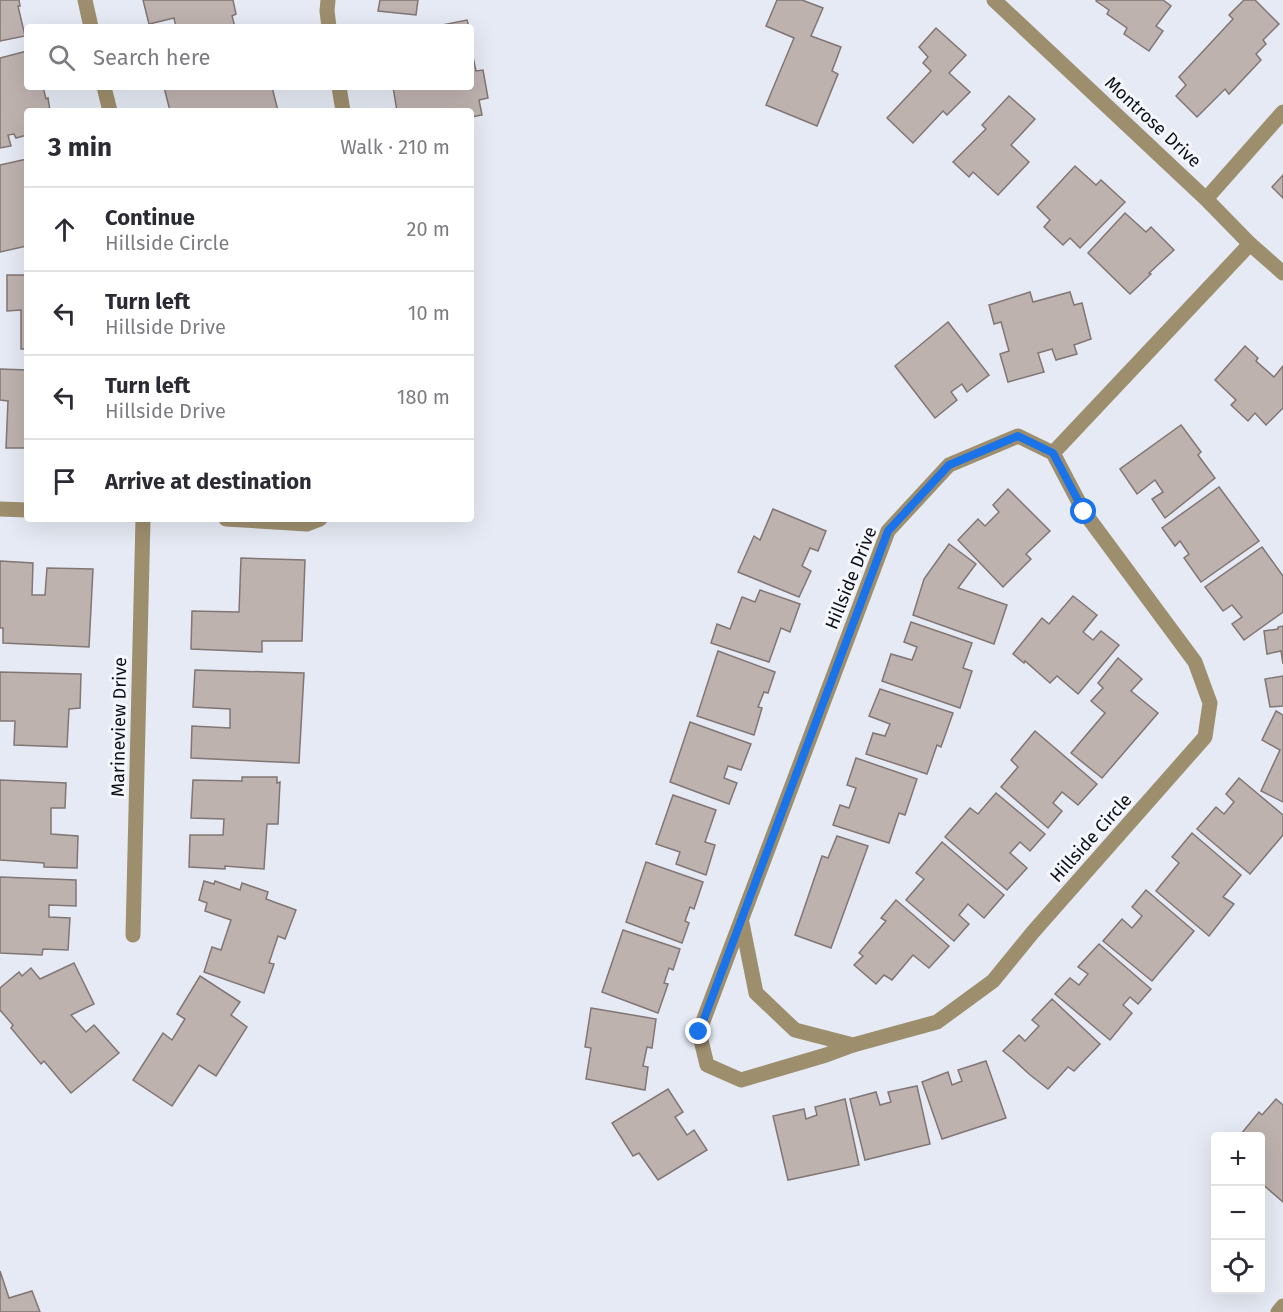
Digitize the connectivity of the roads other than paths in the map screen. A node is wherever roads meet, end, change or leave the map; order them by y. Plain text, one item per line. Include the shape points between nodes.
1 (85, 0) edge
2 (328, 0) edge
3 (994, 0) edge
4 (90, 24) edge
5 (329, 24) edge
6 (105, 90) edge
7 (340, 90) edge
8 (109, 108) edge
9 (343, 108) edge
10 (1283, 112) edge
11 (1206, 199) junction
12 (1250, 244) junction
13 (1283, 273) edge
14 (1053, 453) junction
15 (0, 509) edge
16 (24, 510) edge
17 (143, 522) edge
18 (275, 522) edge
19 (312, 522) edge
20 (741, 921) junction
21 (133, 935) dead end
22 (853, 1045) junction
23 (707, 1065) joint
24 (1283, 1306) edge
25 (1278, 1312) edge

1 - 4 street
2 - 5 street
3 - 11 street, Montrose Drive
6 - 8 street
7 - 9 street
10 - 11 street
11 - 12 street, Montrose Drive
12 - 13 street, Montrose Drive
12 - 14 street
14 - 20 street, Hillside Drive via 1018,436 949,465 888,531
14 - 22 street, Hillside Circle via 1084,512 1195,662 1210,703 1206,737 993,981 937,1022
15 - 16 street
17 - 21 street, Marineview Drive
18 - 19 street
20 - 22 street via 756,993 795,1030
20 - 23 street, Hillside Drive via 699,1032
22 - 23 street, Hillside Circle via 741,1080
24 - 25 street

